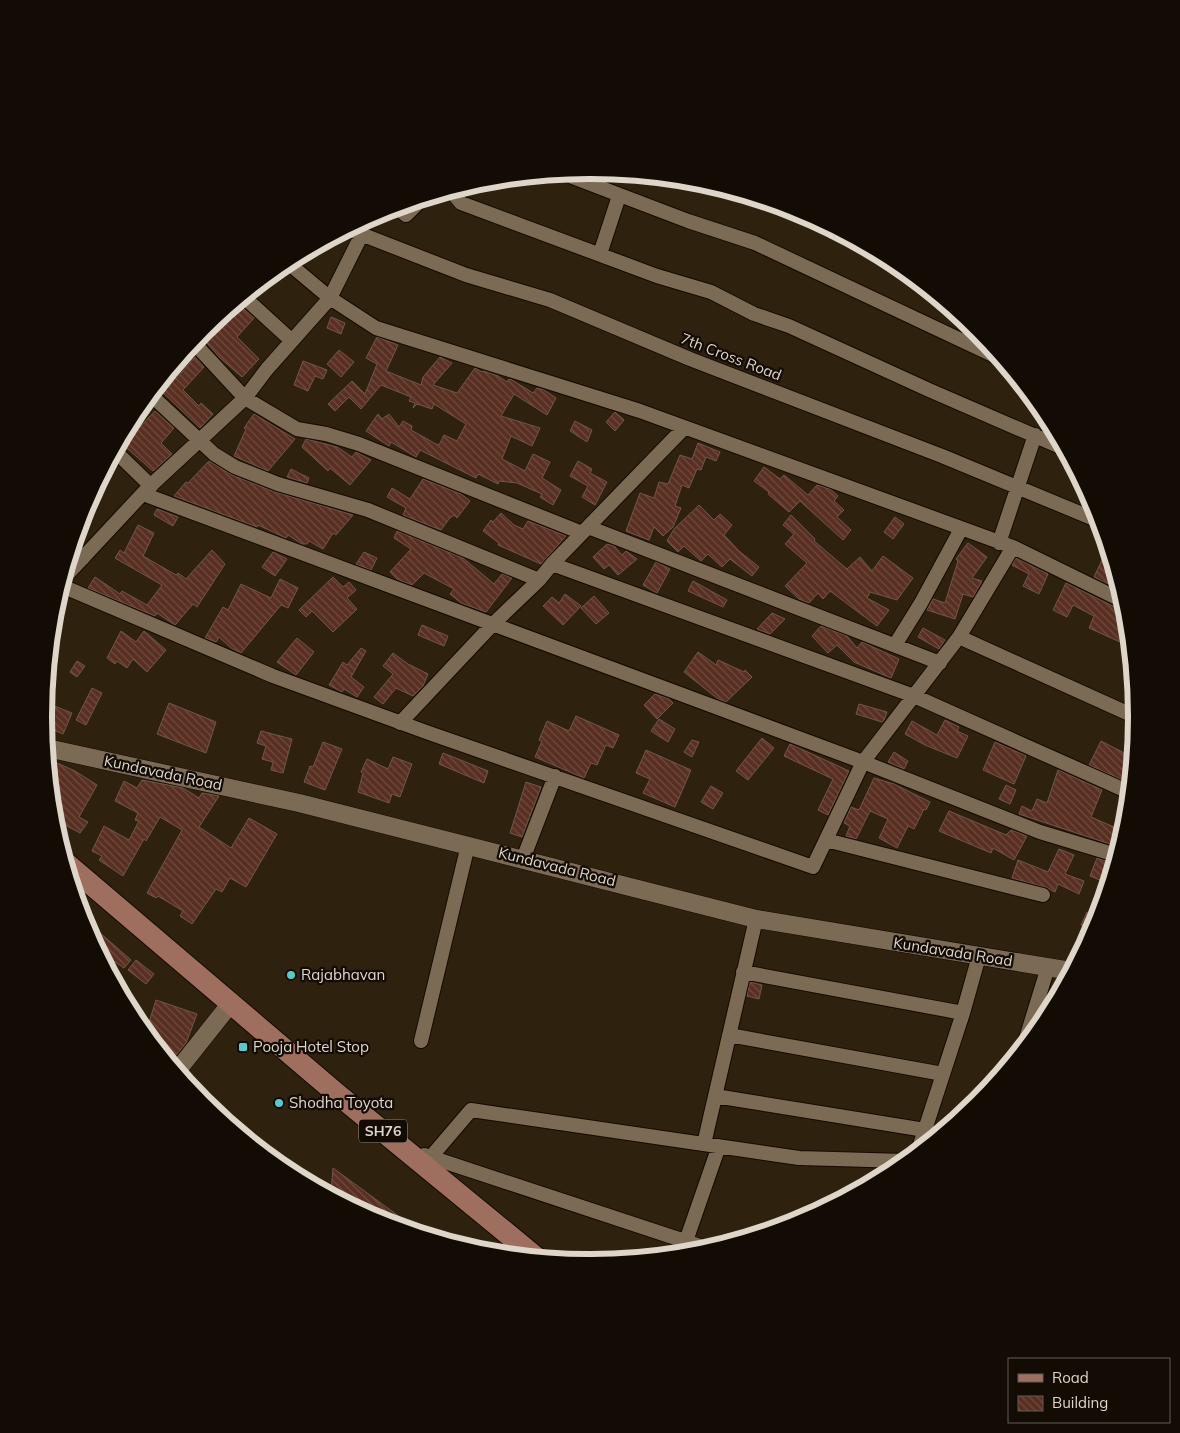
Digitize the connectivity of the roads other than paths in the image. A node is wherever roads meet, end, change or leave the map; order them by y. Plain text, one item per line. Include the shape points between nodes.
1 (578, 179) edge
2 (455, 196) edge
3 (619, 196) junction
4 (355, 233) edge
5 (361, 236) junction
6 (600, 254) junction
7 (294, 268) edge
8 (330, 298) junction
9 (249, 301) edge
10 (292, 340) junction
11 (199, 348) edge
12 (984, 351) edge
13 (245, 398) junction
14 (156, 400) edge
15 (684, 428) junction
16 (1035, 435) junction
17 (201, 441) junction
18 (1052, 443) edge
19 (120, 457) edge
20 (1019, 487) junction
21 (147, 490) junction
22 (1089, 517) edge
23 (960, 528) junction
24 (585, 530) junction
25 (999, 542) junction
26 (1013, 547) junction
27 (78, 553) edge
28 (552, 564) junction
29 (539, 580) junction
30 (68, 589) edge
31 (1113, 596) edge
32 (493, 624) junction
33 (960, 637) junction
34 (895, 645) junction
35 (940, 663) junction
36 (914, 696) junction
37 (1128, 713) edge
38 (400, 723) junction
39 (54, 749) edge
40 (864, 762) junction
41 (555, 776) junction
42 (1123, 789) edge
43 (826, 840) junction
44 (468, 845) junction
45 (1110, 853) edge
46 (523, 859) junction
47 (76, 871) edge
48 (1043, 895) dead end
49 (756, 919) junction
50 (979, 956) junction
51 (1048, 967) junction
52 (1063, 970) edge
53 (743, 972) junction
54 (231, 1003) junction
55 (963, 1014) junction
56 (1030, 1024) edge
57 (729, 1035) junction
58 (422, 1042) dead end
59 (181, 1065) edge
60 (943, 1074) junction
61 (715, 1096) junction
62 (925, 1130) junction
63 (922, 1139) edge
64 (396, 1142) junction
65 (704, 1144) junction
66 (719, 1146) junction
67 (430, 1158) junction
68 (892, 1161) edge
69 (686, 1241) junction
70 (695, 1244) edge
71 (527, 1250) edge

1 - 3 street
2 - 6 street via 461,204
3 - 6 street
3 - 12 street via 755,244
4 - 5 street, 7th Cross Road
5 - 8 street
5 - 20 street, 7th Cross Road via 466,275 550,300 690,360
6 - 16 street via 711,292 754,314 789,326
7 - 8 street
8 - 10 street
8 - 15 street via 376,328 640,411
9 - 10 street
10 - 13 street
11 - 13 street
13 - 17 street
13 - 24 street via 297,429 359,444
14 - 17 street
15 - 23 street
15 - 24 street
16 - 18 street
16 - 20 street
17 - 21 street
17 - 29 street via 214,454 256,476 368,510
19 - 21 street
20 - 22 street, 7th Cross Road
20 - 25 street
21 - 27 street
21 - 32 street
23 - 25 street
23 - 34 street
24 - 28 street
24 - 34 street
25 - 26 street
26 - 31 street
26 - 33 street
28 - 29 street
28 - 36 street
29 - 32 street
30 - 38 street via 273,676
32 - 38 street
32 - 40 street
33 - 35 street
33 - 37 street
34 - 35 street
35 - 36 street
36 - 40 street
36 - 42 street
38 - 41 street
39 - 44 street, Kundavada Road via 299,803
40 - 43 street
40 - 45 street via 1040,832
41 - 43 street via 813,867
41 - 46 street
43 - 48 street
44 - 46 street, Kundavada Road
44 - 58 street
46 - 49 street, Kundavada Road
47 - 54 main road, SH76
49 - 50 street, Kundavada Road
49 - 53 street
50 - 51 street, Kundavada Road
50 - 55 street
51 - 52 street, Kundavada Road
51 - 56 street
53 - 55 street
53 - 57 street
54 - 59 street
54 - 64 main road, SH76
55 - 60 street
57 - 60 street
57 - 61 street
60 - 62 street
61 - 62 street
61 - 65 street
62 - 63 street
64 - 67 street
64 - 71 main road, SH76
65 - 66 street
65 - 67 street via 471,1110
66 - 68 street via 799,1158
66 - 69 street
67 - 69 street
69 - 70 street

